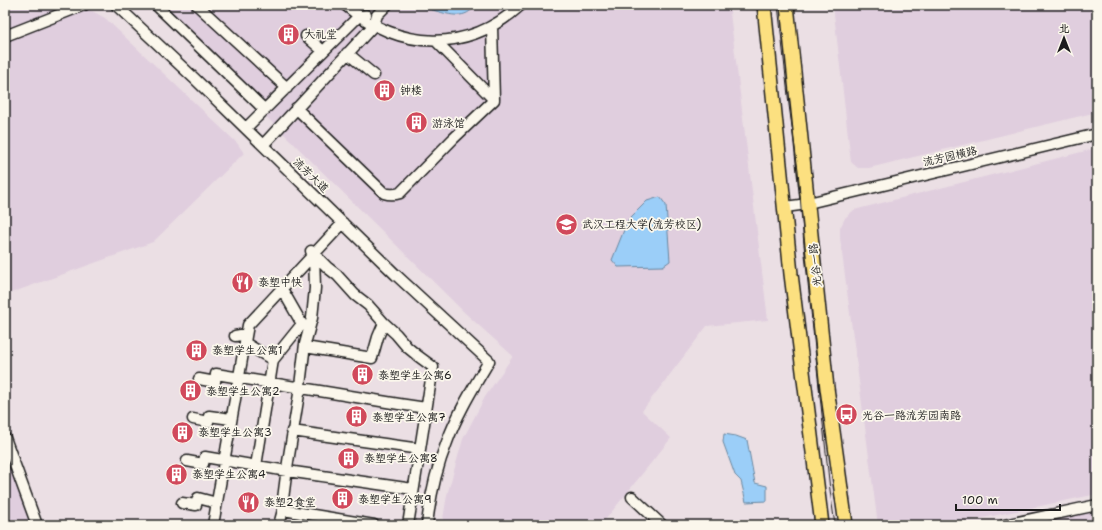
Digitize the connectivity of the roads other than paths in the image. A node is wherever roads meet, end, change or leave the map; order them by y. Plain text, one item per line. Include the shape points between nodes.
1 (84, 5) edge
2 (116, 5) edge
3 (156, 5) edge
4 (197, 5) edge
5 (344, 5) edge
6 (387, 5) edge
7 (521, 5) edge
8 (764, 5) edge
9 (787, 5) edge
10 (359, 16) junction
11 (375, 20) junction
12 (492, 26) junction
13 (5, 36) edge
14 (306, 36) dead end
15 (436, 41) junction
16 (323, 51) junction
17 (347, 53) junction
18 (374, 75) dead end
19 (287, 88) junction
20 (494, 100) junction
21 (296, 108) junction
22 (265, 110) junction
23 (246, 128) junction
24 (1097, 134) edge
25 (263, 145) junction
26 (808, 202) junction
27 (785, 207) junction
28 (343, 223) junction
29 (313, 253) junction
30 (282, 289) junction
31 (384, 323) junction
32 (235, 336) dead end
33 (245, 339) junction
34 (305, 347) junction
35 (273, 360) junction
36 (239, 377) junction
37 (199, 379) dead end
38 (270, 382) junction
39 (300, 388) junction
40 (426, 408) junction
41 (193, 419) dead end
42 (231, 419) junction
43 (292, 431) junction
44 (5, 438) edge
45 (420, 449) junction
46 (187, 461) dead end
47 (224, 461) junction
48 (256, 466) junction
49 (287, 471) junction
50 (413, 489) junction
51 (632, 497) dead end
52 (182, 503) dead end
53 (217, 503) junction
54 (1097, 505) edge
55 (284, 510) junction
56 (37, 525) edge
57 (213, 525) edge
58 (279, 525) edge
59 (374, 525) edge
60 (408, 525) edge
61 (426, 525) edge
62 (662, 525) edge
63 (822, 525) edge
64 (846, 525) edge
65 (1004, 525) edge

1 - 13 street
2 - 23 street, 流芳大道
3 - 22 street
4 - 19 street
5 - 10 street
6 - 11 street
7 - 12 street
8 - 27 main road
9 - 26 main road, 光谷一路
10 - 11 street
10 - 16 street
11 - 15 street via 402,36
11 - 17 street
12 - 15 street via 472,35
12 - 20 street
14 - 16 street
15 - 20 street
16 - 19 street
17 - 18 street
17 - 21 street
19 - 22 street
20 - 21 street via 450,136 400,192 390,195 384,193
21 - 25 street
22 - 23 street
23 - 25 street, 流芳大道
24 - 26 street, 流芳园横路
25 - 28 street, 流芳大道
26 - 27 street, 流芳园横路
26 - 64 main road, 光谷一路 via 827,388
27 - 63 main road
28 - 29 street
28 - 61 street, 流芳大道 via 489,361 447,441 438,467
29 - 30 street
29 - 31 street
29 - 34 street via 315,288 312,318
30 - 33 street via 248,325
30 - 35 street via 302,324
31 - 34 street via 372,358
31 - 40 street via 407,347 432,367
32 - 33 street
33 - 35 street
33 - 36 street
34 - 39 street
35 - 38 street
36 - 37 street via 216,374 215,382
36 - 38 street
36 - 42 street
38 - 39 street
38 - 48 street
39 - 40 street
39 - 43 street
40 - 45 street
41 - 42 street via 208,422 209,416
42 - 47 street
43 - 45 street
43 - 49 street
44 - 56 street
45 - 50 street
46 - 47 street via 203,464 205,457
47 - 48 street
47 - 53 street
48 - 49 street
49 - 50 street
49 - 55 street
50 - 60 street
51 - 62 street
52 - 53 street via 196,505 198,498
53 - 57 street
54 - 65 street
55 - 58 street
55 - 59 street

